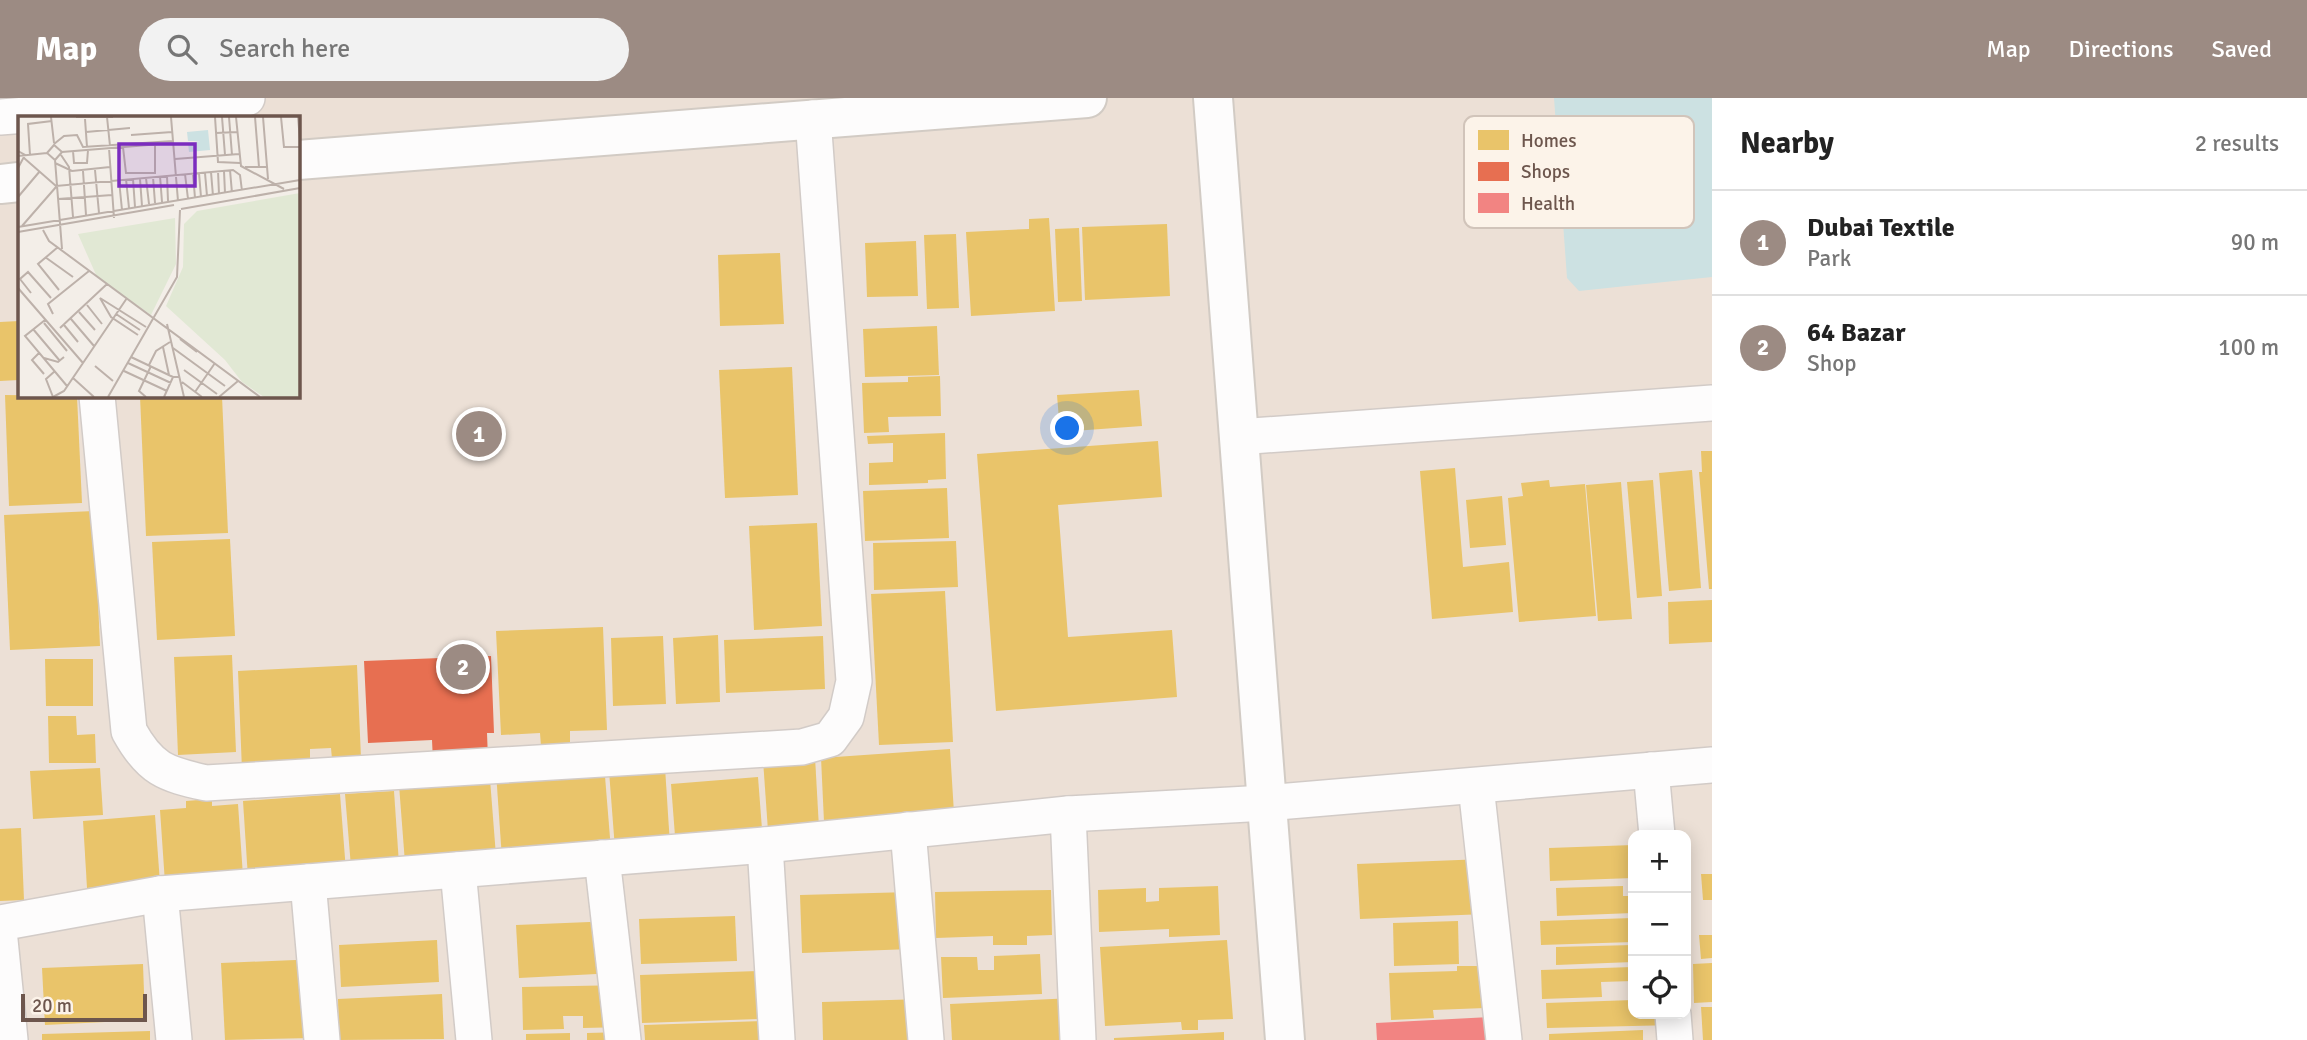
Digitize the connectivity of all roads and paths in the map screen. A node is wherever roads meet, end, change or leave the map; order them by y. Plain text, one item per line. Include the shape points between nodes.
1 (247, 98) edge
2 (1087, 98) edge
3 (1213, 98) edge
4 (0, 117) edge
5 (813, 118) junction
6 (299, 160) edge
7 (18, 182) edge
8 (0, 184) edge
9 (97, 397) edge
10 (1712, 403) edge
11 (1238, 437) junction
12 (1712, 765) edge
13 (1651, 770) junction
14 (1476, 786) junction
15 (1266, 803) junction
16 (1068, 814) junction
17 (908, 830) junction
18 (1657, 830) edge
19 (765, 845) junction
20 (602, 858) junction
21 (458, 870) junction
22 (308, 882) junction
23 (160, 894) junction
24 (0, 923) edge
25 (0, 940) edge
26 (1673, 1019) edge
27 (10, 1040) edge
28 (174, 1040) edge
29 (322, 1040) edge
30 (474, 1040) edge
31 (623, 1040) edge
32 (777, 1040) edge
33 (926, 1040) edge
34 (1078, 1040) edge
35 (1285, 1040) edge
36 (1504, 1040) edge
37 (1675, 1040) edge

1 - 4 street
2 - 5 street
3 - 11 street
5 - 6 street
5 - 9 street via 854,681 846,717 830,739 802,747 206,783 169,775 142,754 129,731
7 - 8 street
10 - 11 street
11 - 15 street
12 - 13 street
13 - 14 street
13 - 18 street
14 - 15 street
14 - 36 street
15 - 16 street
15 - 35 street
16 - 17 street
16 - 34 street
17 - 19 street
17 - 33 street
19 - 20 street
19 - 32 street
20 - 21 street
20 - 31 street
21 - 22 street
21 - 30 street
22 - 23 street
22 - 29 street
23 - 24 street
23 - 28 street
25 - 27 street
26 - 37 street

